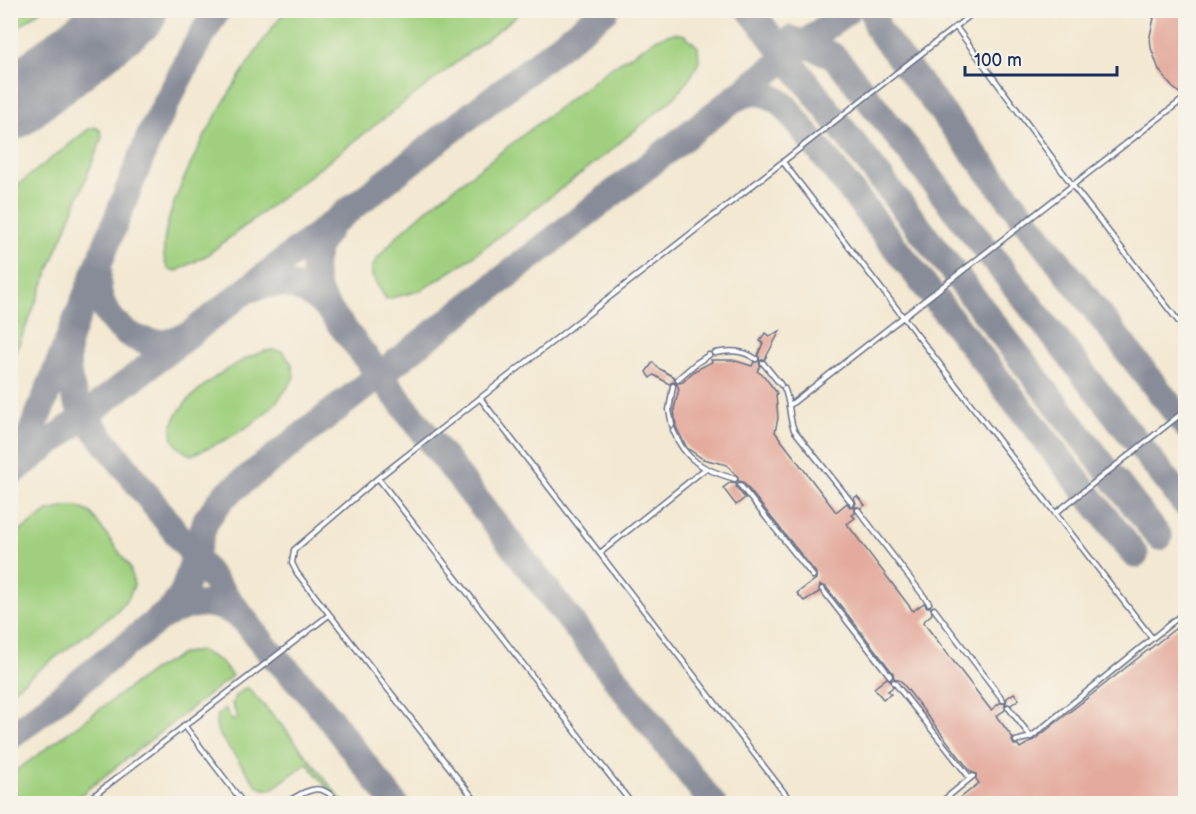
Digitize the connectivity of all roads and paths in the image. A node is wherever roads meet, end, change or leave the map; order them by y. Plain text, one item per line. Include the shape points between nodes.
1 (977, 10) edge
2 (956, 27) junction
3 (1185, 97) edge
4 (783, 162) junction
5 (1073, 186) junction
6 (904, 317) junction
7 (1185, 331) edge
8 (756, 359) dead end
9 (763, 363) dead end
10 (678, 379) dead end
11 (673, 386) dead end
12 (480, 398) junction
13 (790, 405) junction
14 (1185, 410) edge
15 (672, 424) dead end
16 (673, 430) dead end
17 (705, 470) junction
18 (378, 478) junction
19 (735, 479) dead end
20 (740, 485) dead end
21 (852, 503) dead end
22 (858, 510) dead end
23 (1057, 512) junction
24 (600, 553) junction
25 (813, 576) dead end
26 (822, 589) dead end
27 (929, 603) dead end
28 (934, 609) dead end
29 (1185, 611) edge
30 (329, 615) junction
31 (1152, 638) junction
32 (890, 676) dead end
33 (894, 682) dead end
34 (1003, 700) dead end
35 (1008, 707) dead end
36 (184, 725) junction
37 (1031, 737) junction
38 (1016, 741) dead end
39 (83, 804) edge
40 (244, 804) edge
41 (283, 804) edge
42 (339, 804) edge
43 (478, 804) edge
44 (632, 804) edge
45 (793, 804) edge
46 (939, 804) edge

1 - 2 lane
2 - 4 lane
2 - 5 lane
3 - 5 lane
4 - 6 lane
4 - 12 lane
5 - 6 lane
5 - 7 lane
6 - 13 lane
6 - 23 lane
8 - 10 lane via 736,351 712,354
9 - 13 lane via 782,387
11 - 15 lane via 669,410
12 - 18 lane
12 - 24 lane
13 - 21 lane via 794,430
14 - 23 lane
16 - 17 lane via 681,449
17 - 19 lane
17 - 24 lane
18 - 30 lane via 292,555 297,573
18 - 44 lane
20 - 25 lane
22 - 27 lane
23 - 31 lane
24 - 45 lane
26 - 32 lane
28 - 34 lane
29 - 31 lane
30 - 36 lane
30 - 43 lane
31 - 37 lane
33 - 46 lane via 972,777
35 - 37 lane
36 - 39 lane
36 - 40 lane
37 - 38 lane
41 - 42 lane via 310,790 324,789

